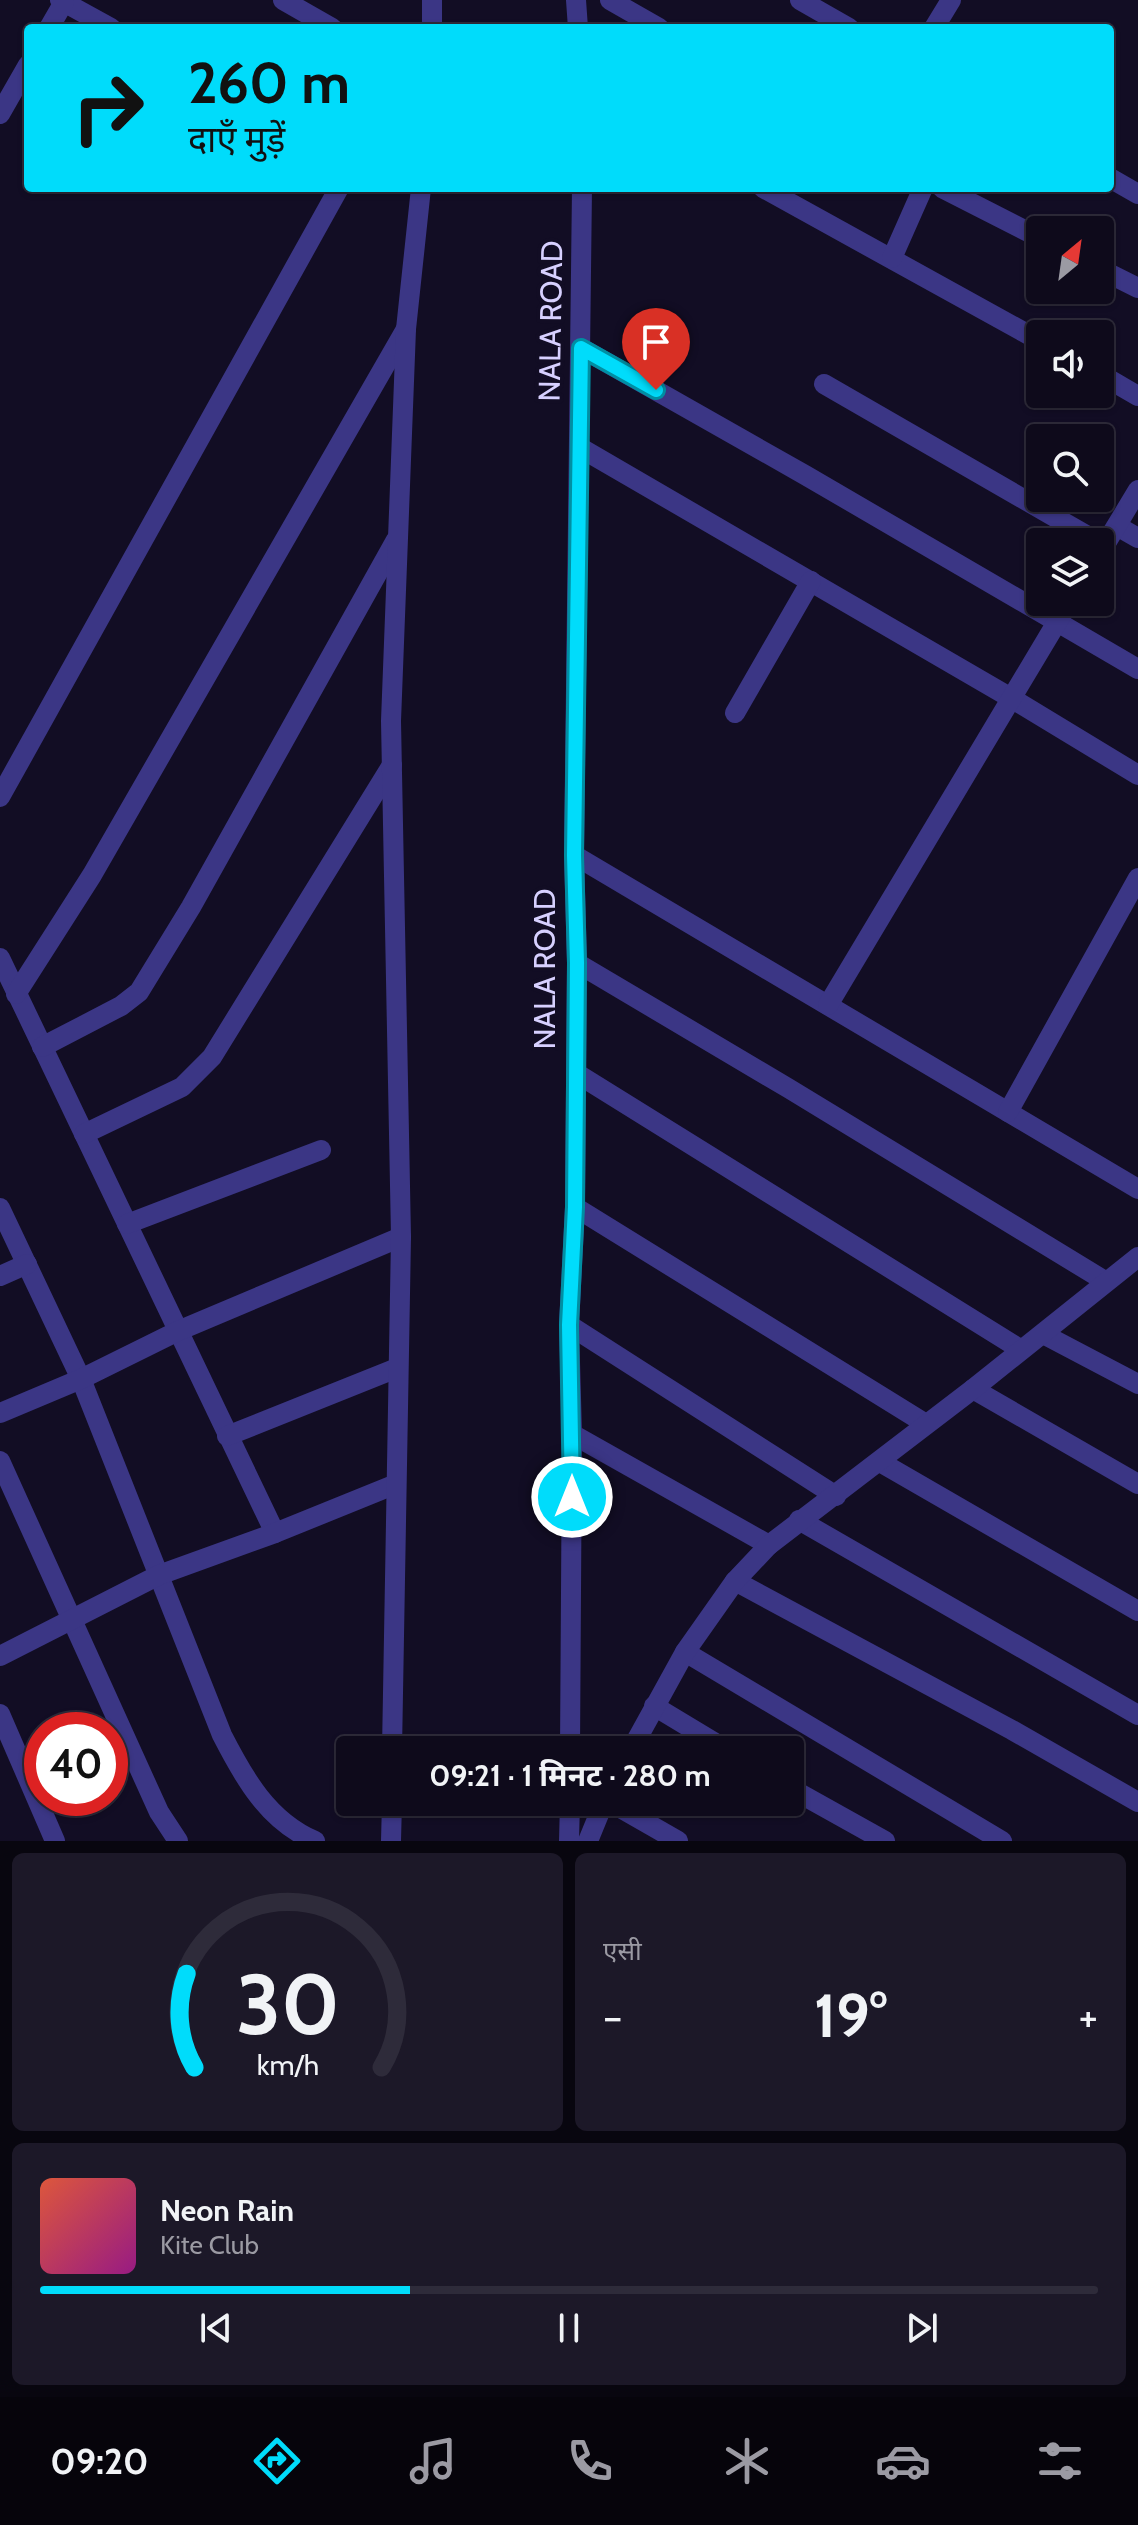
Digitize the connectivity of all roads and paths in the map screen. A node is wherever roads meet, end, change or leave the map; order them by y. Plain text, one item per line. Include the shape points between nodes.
1 (283, 0) edge
2 (432, 0) edge
3 (576, 0) edge
4 (610, 0) edge
5 (800, 0) edge
6 (951, 0) edge
7 (62, 1) edge
8 (51, 24) edge
9 (104, 24) edge
10 (325, 24) edge
11 (432, 24) edge
12 (578, 24) edge
13 (652, 24) edge
14 (842, 24) edge
15 (936, 24) edge
16 (24, 72) edge
17 (0, 114) edge
18 (1114, 180) edge
19 (337, 192) edge
20 (416, 192) edge
21 (582, 192) edge
22 (770, 192) edge
23 (921, 192) edge
24 (950, 192) edge
25 (1138, 194) edge
26 (1026, 231) edge
27 (892, 258) junction
28 (1114, 276) edge
29 (1138, 288) edge
30 (406, 329) junction
31 (1026, 333) edge
32 (581, 348) junction
33 (1114, 382) edge
34 (824, 384) dead end
35 (1138, 396) edge
36 (579, 447) junction
37 (1138, 490) edge
38 (1117, 526) junction
39 (1070, 528) edge
40 (1114, 530) edge
41 (1138, 538) edge
42 (396, 540) junction
43 (811, 581) junction
44 (1060, 616) edge
45 (1056, 622) junction
46 (1138, 669) edge
47 (1011, 698) junction
48 (735, 713) dead end
49 (392, 765) junction
50 (1138, 775) edge
51 (0, 797) edge
52 (574, 855) junction
53 (1138, 878) edge
54 (0, 958) edge
55 (577, 963) junction
56 (16, 994) junction
57 (828, 1005) junction
58 (42, 1047) junction
59 (576, 1073) junction
60 (1008, 1112) junction
61 (84, 1134) junction
62 (321, 1150) dead end
63 (1138, 1189) edge
64 (575, 1207) junction
65 (0, 1208) edge
66 (127, 1224) junction
67 (401, 1237) junction
68 (1138, 1257) edge
69 (27, 1264) junction
70 (0, 1276) edge
71 (1105, 1281) junction
72 (569, 1325) junction
73 (178, 1331) junction
74 (1043, 1334) junction
75 (1020, 1349) junction
76 (397, 1368) junction
77 (81, 1379) junction
78 (1138, 1384) edge
79 (973, 1389) junction
80 (0, 1413) edge
81 (926, 1424) junction
82 (572, 1434) junction
83 (227, 1436) junction
84 (0, 1461) edge
85 (880, 1462) junction
86 (396, 1484) junction
87 (1138, 1484) edge
88 (836, 1496) junction
89 (799, 1520) junction
90 (275, 1533) junction
91 (769, 1545) junction
92 (159, 1575) junction
93 (735, 1581) junction
94 (1138, 1611) edge
95 (71, 1618) junction
96 (685, 1652) junction
97 (0, 1656) edge
98 (654, 1706) junction
99 (0, 1714) edge
100 (1138, 1715) edge
101 (392, 1736) edge
102 (570, 1736) edge
103 (638, 1736) edge
104 (704, 1736) edge
105 (804, 1796) edge
106 (1138, 1802) edge
107 (392, 1816) edge
108 (570, 1816) edge
109 (600, 1816) edge
110 (632, 1816) edge
111 (55, 1841) edge
112 (178, 1841) edge
113 (315, 1841) edge
114 (391, 1841) edge
115 (569, 1841) edge
116 (588, 1841) edge
117 (678, 1841) edge
118 (885, 1841) edge
119 (1002, 1841) edge

1 - 10 street
2 - 11 street
3 - 12 street
4 - 13 street
5 - 14 street
6 - 15 street
7 - 8 street
7 - 9 street
16 - 17 street
18 - 25 street
19 - 51 street
20 - 30 street
21 - 32 street, NALA ROAD
22 - 27 street
23 - 27 street
24 - 26 street
27 - 31 street
28 - 29 street
30 - 42 street
30 - 56 street via 92,875
32 - 36 street, NALA ROAD
32 - 45 street
33 - 35 street
34 - 39 street
36 - 43 street
36 - 52 street, NALA ROAD
37 - 38 street
38 - 40 street
38 - 41 street
42 - 49 street
42 - 58 street via 139,992
43 - 47 street
43 - 48 street
44 - 45 street
45 - 46 street
45 - 47 street
47 - 50 street
47 - 57 street
49 - 61 street via 212,1057 182,1087
49 - 67 street
52 - 55 street, NALA ROAD
52 - 57 street
53 - 60 street
54 - 56 street
55 - 59 street, NALA ROAD
55 - 71 street
56 - 58 street
57 - 60 street
58 - 61 street
59 - 64 street, NALA ROAD
59 - 75 street
60 - 63 street
61 - 66 street
62 - 66 street
64 - 72 street, NALA ROAD
64 - 81 street
65 - 69 street
66 - 73 street
67 - 73 street
67 - 76 street
68 - 71 street
69 - 70 street
69 - 77 street
71 - 74 street
72 - 82 street, NALA ROAD
72 - 88 street
73 - 77 street
73 - 83 street
74 - 75 street
74 - 78 street
75 - 79 street
76 - 83 street
76 - 86 street
77 - 80 street
77 - 92 street
79 - 81 street
79 - 87 street
81 - 85 street
82 - 91 street
82 - 102 street, NALA ROAD
83 - 90 street
84 - 95 street
85 - 88 street
85 - 94 street
86 - 90 street
86 - 101 street
88 - 89 street
89 - 91 street
89 - 100 street
90 - 92 street
91 - 93 street
92 - 95 street
92 - 113 street via 240,1770 266,1807
93 - 96 street
93 - 106 street
95 - 97 street
95 - 112 street via 159,1812
96 - 98 street
96 - 119 street
98 - 103 street
98 - 104 street
99 - 111 street
105 - 118 street
107 - 114 street
108 - 115 street
109 - 116 street
110 - 117 street

